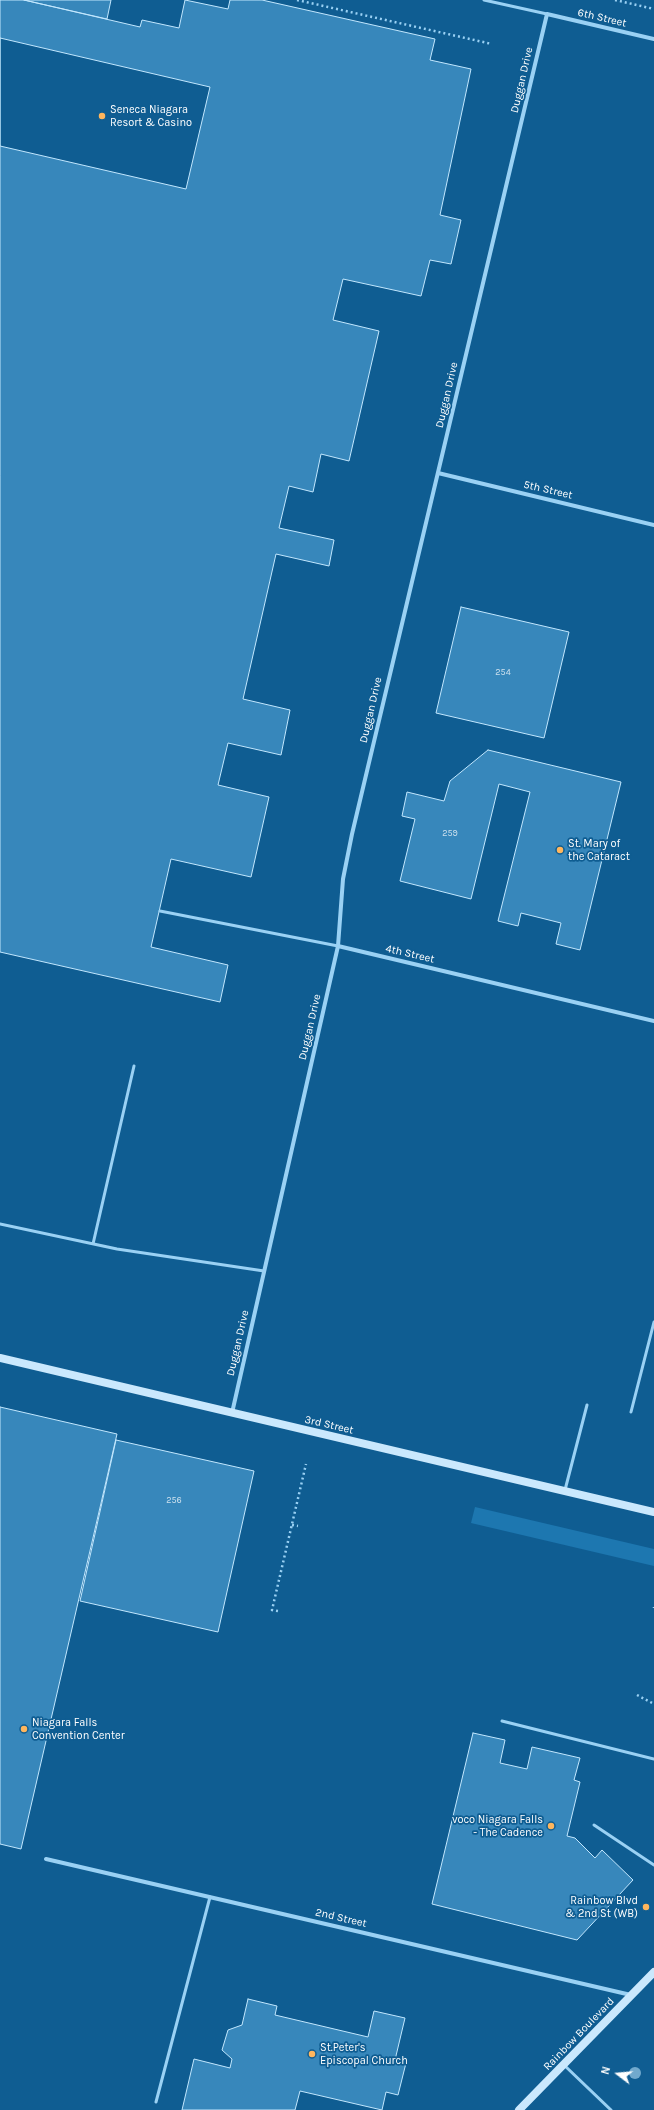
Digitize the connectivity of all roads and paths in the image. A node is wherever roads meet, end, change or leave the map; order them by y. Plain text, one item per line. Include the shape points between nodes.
1 (298, 0) edge
2 (484, 0) edge
3 (615, 0) edge
4 (654, 9) edge
5 (547, 14) junction
6 (654, 39) edge
7 (492, 44) dead end
8 (438, 473) junction
9 (654, 525) edge
10 (160, 911) dead end
11 (338, 946) junction
12 (654, 1021) edge
13 (134, 1066) dead end
14 (0, 1224) edge
15 (93, 1244) junction
16 (264, 1271) junction
17 (654, 1322) edge
18 (0, 1358) edge
19 (586, 1405) dead end
20 (631, 1412) dead end
21 (232, 1413) junction
22 (306, 1464) dead end
23 (564, 1492) junction
24 (654, 1512) edge
25 (292, 1525) junction
26 (298, 1526) dead end
27 (278, 1611) dead end
28 (637, 1695) dead end
29 (654, 1704) edge
30 (502, 1722) dead end
31 (654, 1759) edge
32 (594, 1825) dead end
33 (46, 1858) dead end
34 (654, 1865) edge
35 (210, 1896) junction
36 (654, 1972) edge
37 (631, 1995) junction
38 (564, 2065) junction
39 (156, 2102) dead end
40 (519, 2110) edge
41 (611, 2110) edge

1 - 7 path
2 - 5 lane
3 - 4 path
5 - 6 street, 6th Street
5 - 8 street, Duggan Drive
8 - 9 street, 5th Street
8 - 11 street, Duggan Drive via 352,834 343,879
10 - 11 lane, 4th Street
11 - 12 street, 4th Street
11 - 16 street, Duggan Drive
13 - 15 lane
14 - 15 lane
15 - 16 lane
16 - 21 street, Duggan Drive
17 - 20 lane
18 - 21 street, 3rd Street
19 - 23 lane
21 - 23 street, 3rd Street
22 - 25 path
23 - 24 street, 3rd Street
25 - 26 path
25 - 27 path via 272,1610
28 - 29 path
30 - 31 lane
32 - 34 lane
33 - 35 street, 2nd Street
35 - 37 street, 2nd Street
35 - 39 lane
36 - 37 street, Rainbow Boulevard
37 - 38 street, Rainbow Boulevard
38 - 40 street, Rainbow Boulevard
38 - 41 lane

